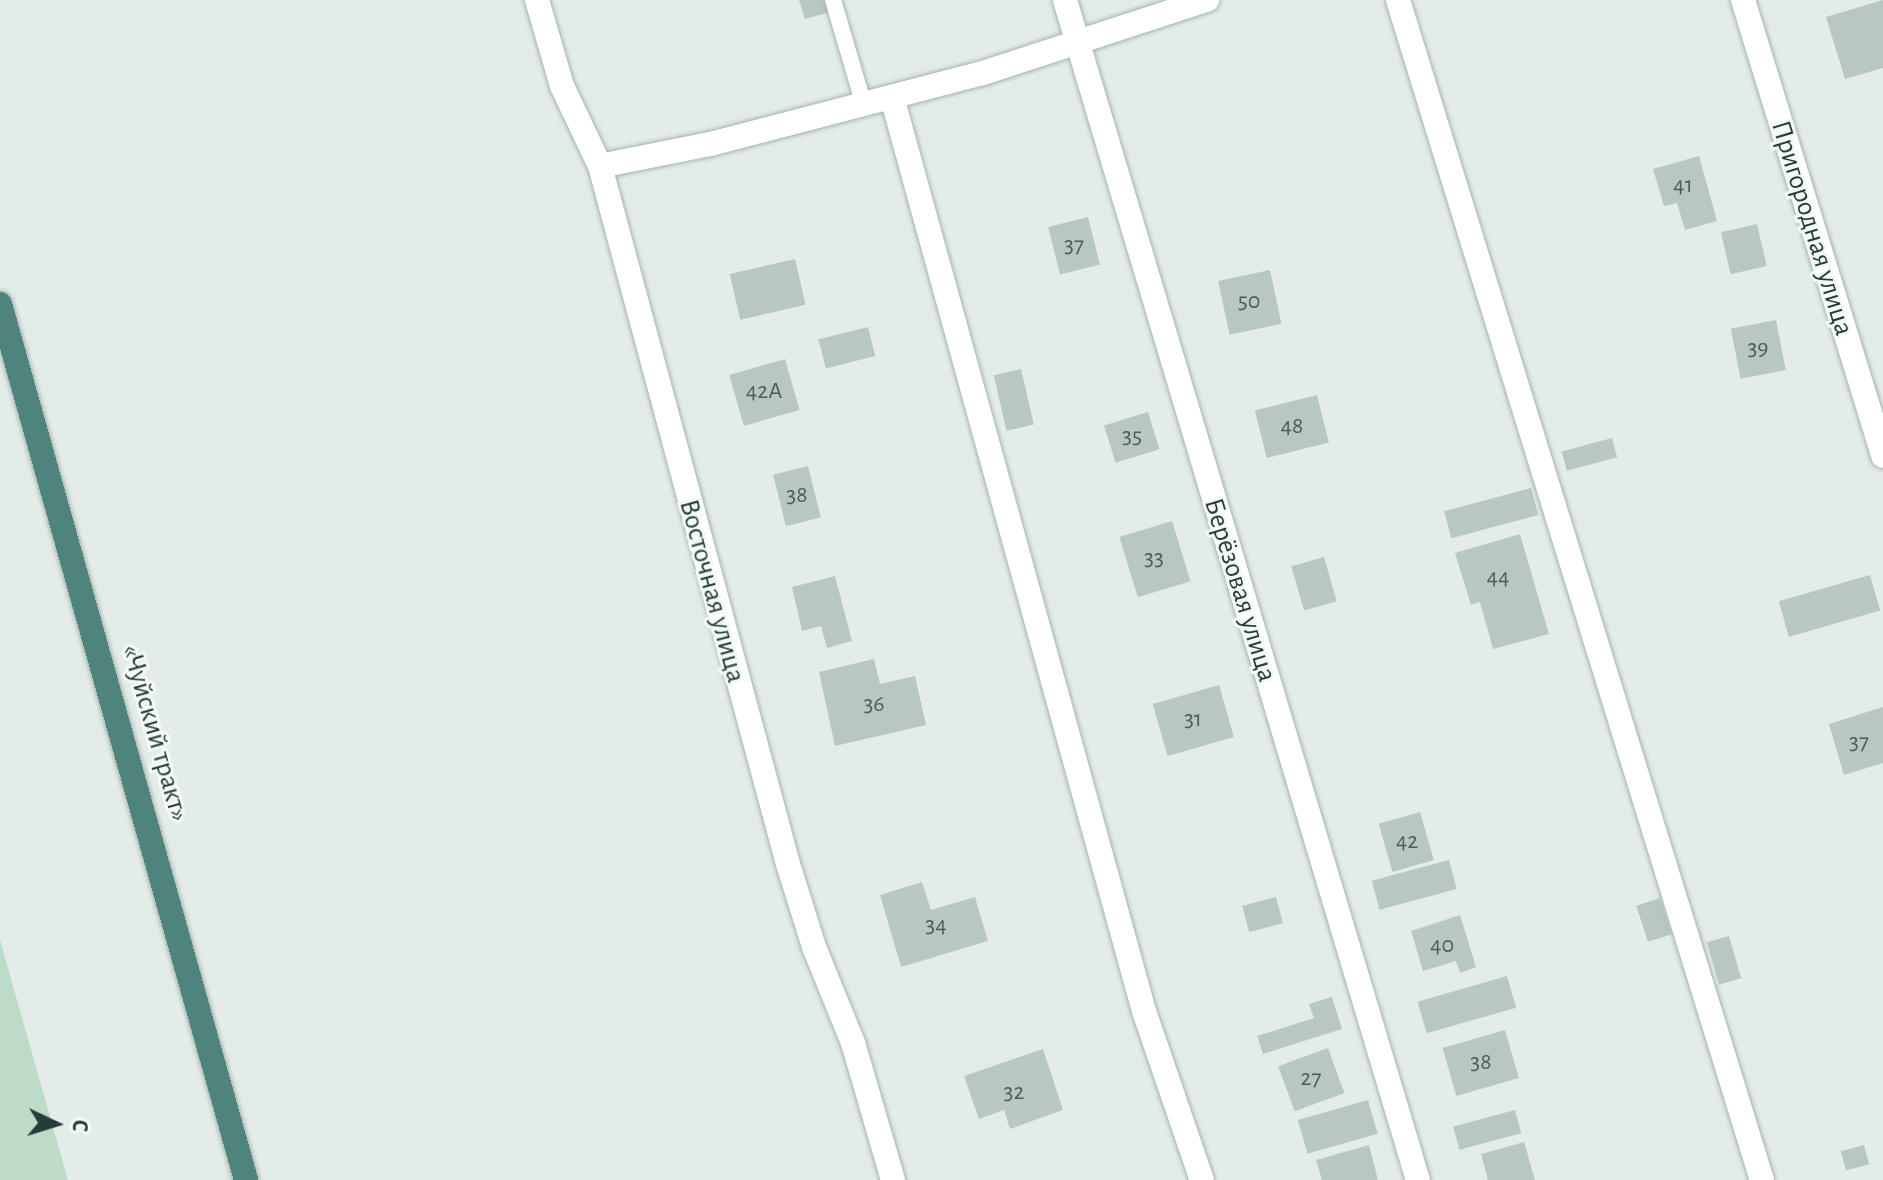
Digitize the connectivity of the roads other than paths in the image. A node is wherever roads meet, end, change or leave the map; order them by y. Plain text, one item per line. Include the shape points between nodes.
1 (537, 0) edge
2 (833, 0) edge
3 (1065, 0) edge
4 (1207, 0) edge
5 (1398, 0) edge
6 (1743, 0) edge
7 (1073, 40) junction
8 (892, 97) junction
9 (864, 105) junction
10 (600, 166) junction
11 (0, 304) edge
12 (1883, 456) edge
13 (246, 1180) edge
14 (893, 1180) edge
15 (1202, 1180) edge
16 (1418, 1180) edge
17 (1762, 1180) edge

1 - 10 street, Восточная улица via 562,86
2 - 9 lane
3 - 7 street, Берёзовая улица
4 - 7 street
5 - 17 street
6 - 12 street, Пригородная улица
7 - 8 street via 983,73
7 - 16 street, Берёзовая улица
8 - 9 street
8 - 15 street via 1140,996
9 - 10 street
10 - 14 street, Восточная улица via 788,864 853,1043
11 - 13 highway, «Чуйский тракт»

